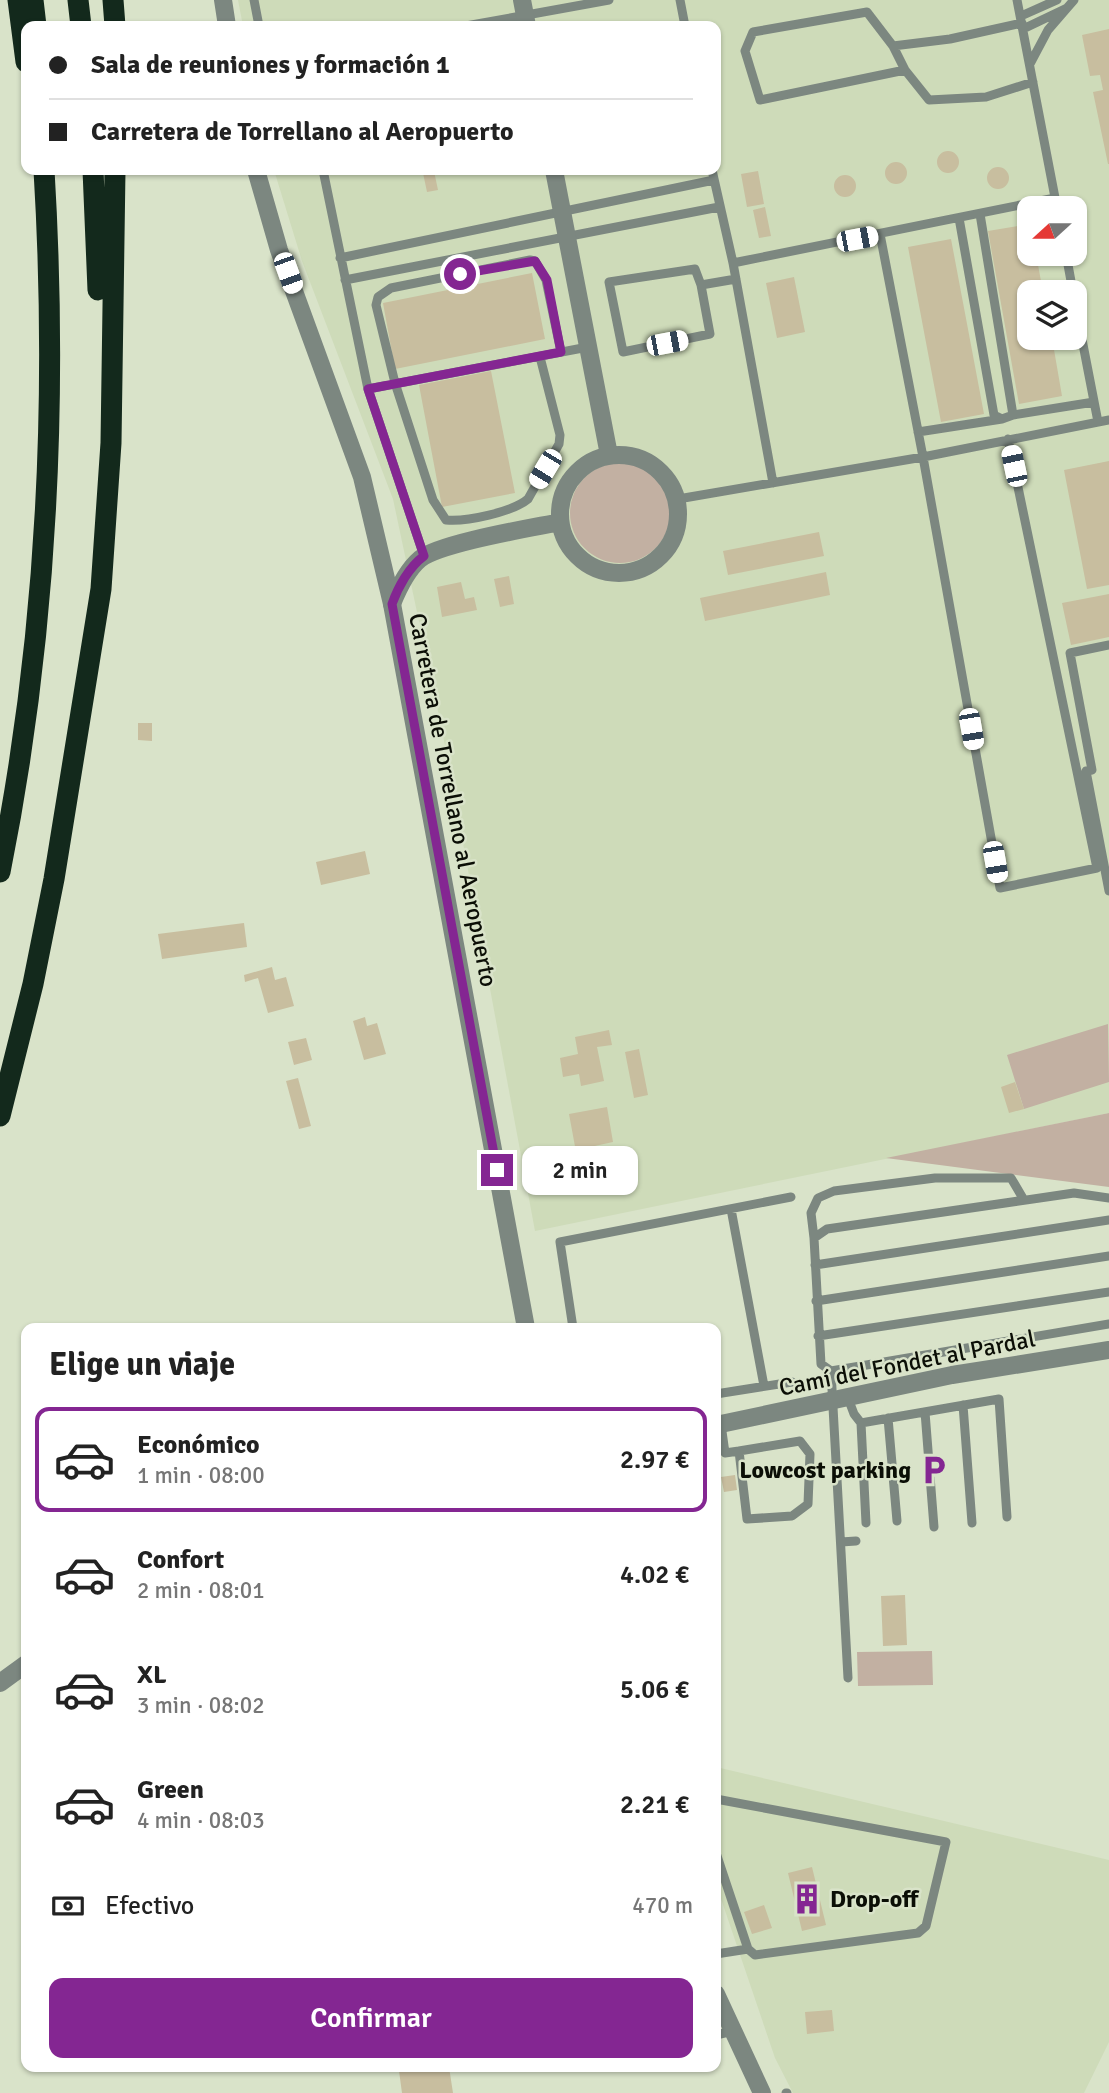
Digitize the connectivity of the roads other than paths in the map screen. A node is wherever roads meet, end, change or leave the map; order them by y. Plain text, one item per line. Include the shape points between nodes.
1 (18, 0) edge
2 (33, 0) edge
3 (78, 0) edge
4 (113, 0) edge
5 (223, 0) edge
6 (254, 0) edge
7 (609, 0) edge
8 (680, 0) edge
9 (1017, 0) edge
10 (1057, 0) edge
11 (1074, 0) edge
12 (1067, 8) junction
13 (524, 14) edge
14 (36, 21) edge
15 (80, 21) edge
16 (115, 21) edge
17 (227, 21) edge
18 (258, 21) edge
19 (490, 21) edge
20 (684, 21) edge
21 (21, 23) edge
22 (1022, 23) junction
23 (894, 46) junction
24 (1030, 64) junction
25 (905, 70) junction
26 (1033, 82) junction
27 (44, 175) edge
28 (93, 175) edge
29 (115, 175) edge
30 (257, 175) edge
31 (324, 175) edge
32 (555, 175) edge
33 (713, 175) edge
34 (714, 180) junction
35 (1055, 196) edge
36 (1017, 206) edge
37 (719, 207) junction
38 (562, 212) junction
39 (979, 214) junction
40 (959, 218) junction
41 (880, 234) junction
42 (566, 235) junction
43 (340, 258) junction
44 (733, 263) junction
45 (736, 279) junction
46 (345, 280) junction
47 (701, 285) junction
48 (588, 347) junction
49 (1084, 350) edge
50 (561, 352) junction
51 (540, 357) junction
52 (395, 383) junction
53 (368, 389) junction
54 (1094, 402) junction
55 (1013, 415) junction
56 (1002, 419) junction
57 (1109, 420) edge
58 (1098, 422) junction
59 (918, 432) junction
60 (1008, 439) junction
61 (609, 455) junction
62 (923, 457) junction
63 (774, 483) junction
64 (678, 499) junction
65 (560, 522) junction
66 (424, 556) junction
67 (392, 604) junction
68 (1109, 645) edge
69 (82, 694) junction
70 (0, 872) edge
71 (1109, 891) edge
72 (0, 1116) edge
73 (791, 1197) dead end
74 (1109, 1198) edge
75 (1024, 1200) junction
76 (731, 1209) junction
77 (1109, 1220) edge
78 (814, 1238) junction
79 (1109, 1256) edge
80 (815, 1265) junction
81 (1109, 1292) edge
82 (816, 1301) junction
83 (525, 1323) edge
84 (572, 1323) edge
85 (1109, 1324) edge
86 (818, 1336) junction
87 (1109, 1350) edge
88 (831, 1371) junction
89 (792, 1382) dead end
90 (764, 1386) junction
91 (721, 1393) edge
92 (841, 1399) junction
93 (963, 1405) junction
94 (925, 1412) junction
95 (887, 1418) junction
96 (861, 1423) junction
97 (721, 1424) edge
98 (721, 1437) edge
99 (738, 1451) junction
100 (1007, 1517) dead end
101 (897, 1521) dead end
102 (972, 1522) dead end
103 (866, 1523) dead end
104 (933, 1527) dead end
105 (856, 1541) dead end
106 (841, 1542) junction
107 (21, 1668) edge
108 (848, 1678) dead end
109 (0, 1683) edge
110 (721, 1801) edge
111 (721, 1868) edge
112 (748, 1949) junction
113 (721, 1953) edge
114 (724, 2033) edge
115 (762, 2093) edge

1 - 21 highway
2 - 14 highway
3 - 15 highway
4 - 16 highway
5 - 17 street
6 - 18 lane
7 - 13 lane
8 - 20 lane
9 - 22 lane
10 - 22 lane
11 - 12 lane
12 - 22 lane
12 - 24 lane via 1048,30
13 - 19 lane
22 - 23 lane
22 - 24 lane
23 - 25 lane
23 - 25 lane via 867,12 753,32 745,51 760,100
24 - 26 lane
25 - 26 lane via 929,100 986,97
26 - 35 lane
27 - 70 highway via 50,316 46,491 31,666
28 - 69 highway via 99,304 96,456
29 - 69 highway via 111,443 101,589
30 - 67 street, Carretera de Torrellano al Aeropuerto via 279,250 362,477
31 - 43 lane
32 - 38 street
33 - 34 lane
34 - 37 lane
34 - 38 lane
36 - 39 lane
37 - 42 lane
37 - 44 lane
38 - 42 street
38 - 43 lane
39 - 40 lane
39 - 55 lane
40 - 41 lane
40 - 56 lane via 994,415
41 - 44 lane
41 - 59 lane
42 - 46 lane
42 - 48 street
43 - 46 lane
44 - 45 lane
45 - 47 lane
45 - 63 lane
46 - 53 lane
47 - 47 lane via 695,269 609,282 623,352 710,334
48 - 50 lane
48 - 61 street
49 - 54 lane
50 - 51 lane
50 - 52 lane via 547,280 530,260 382,293 376,305
51 - 52 lane
51 - 52 lane via 559,444 528,499 454,521 441,516 433,499
52 - 53 lane
53 - 66 lane
54 - 55 lane
54 - 58 lane
55 - 56 lane
56 - 59 lane
57 - 58 lane
58 - 60 lane
59 - 62 lane
60 - 62 lane
60 - 62 lane via 1097,868 1036,881 1000,888
61 - 64 street via 644,459 659,469
61 - 65 street via 592,461 572,479 561,503
62 - 63 lane
63 - 64 lane
64 - 65 street via 675,538 649,566 631,573 611,574 593,568 566,541
65 - 66 street
66 - 67 street via 413,566
67 - 83 street, Carretera de Torrellano al Aeropuerto
68 - 71 lane via 1070,653
69 - 72 highway via 54,879
73 - 76 lane
74 - 75 lane via 1074,1192
75 - 78 lane via 827,1228
75 - 78 lane via 1011,1178 935,1178 835,1191 818,1198 811,1213
76 - 84 lane via 560,1242
76 - 90 lane
77 - 80 lane
78 - 80 lane
79 - 82 lane
80 - 82 lane
81 - 86 lane
82 - 86 lane
85 - 88 lane
86 - 88 lane via 821,1364
87 - 92 street, Camí del Fondet al Pardal via 952,1375
88 - 92 lane
89 - 90 lane
90 - 91 lane
92 - 96 lane
92 - 97 street, Camí del Fondet al Pardal
92 - 106 lane
93 - 94 lane
93 - 100 lane via 999,1399
93 - 102 lane
94 - 95 lane
94 - 104 lane
95 - 96 lane
95 - 101 lane
96 - 103 lane
98 - 99 lane via 725,1453
99 - 99 lane via 747,1519 792,1516 808,1504 810,1454 800,1441
105 - 106 lane
106 - 108 lane
107 - 109 street
110 - 112 lane via 946,1843 926,1926 918,1933 755,1955
111 - 112 lane
112 - 113 lane
114 - 115 street

